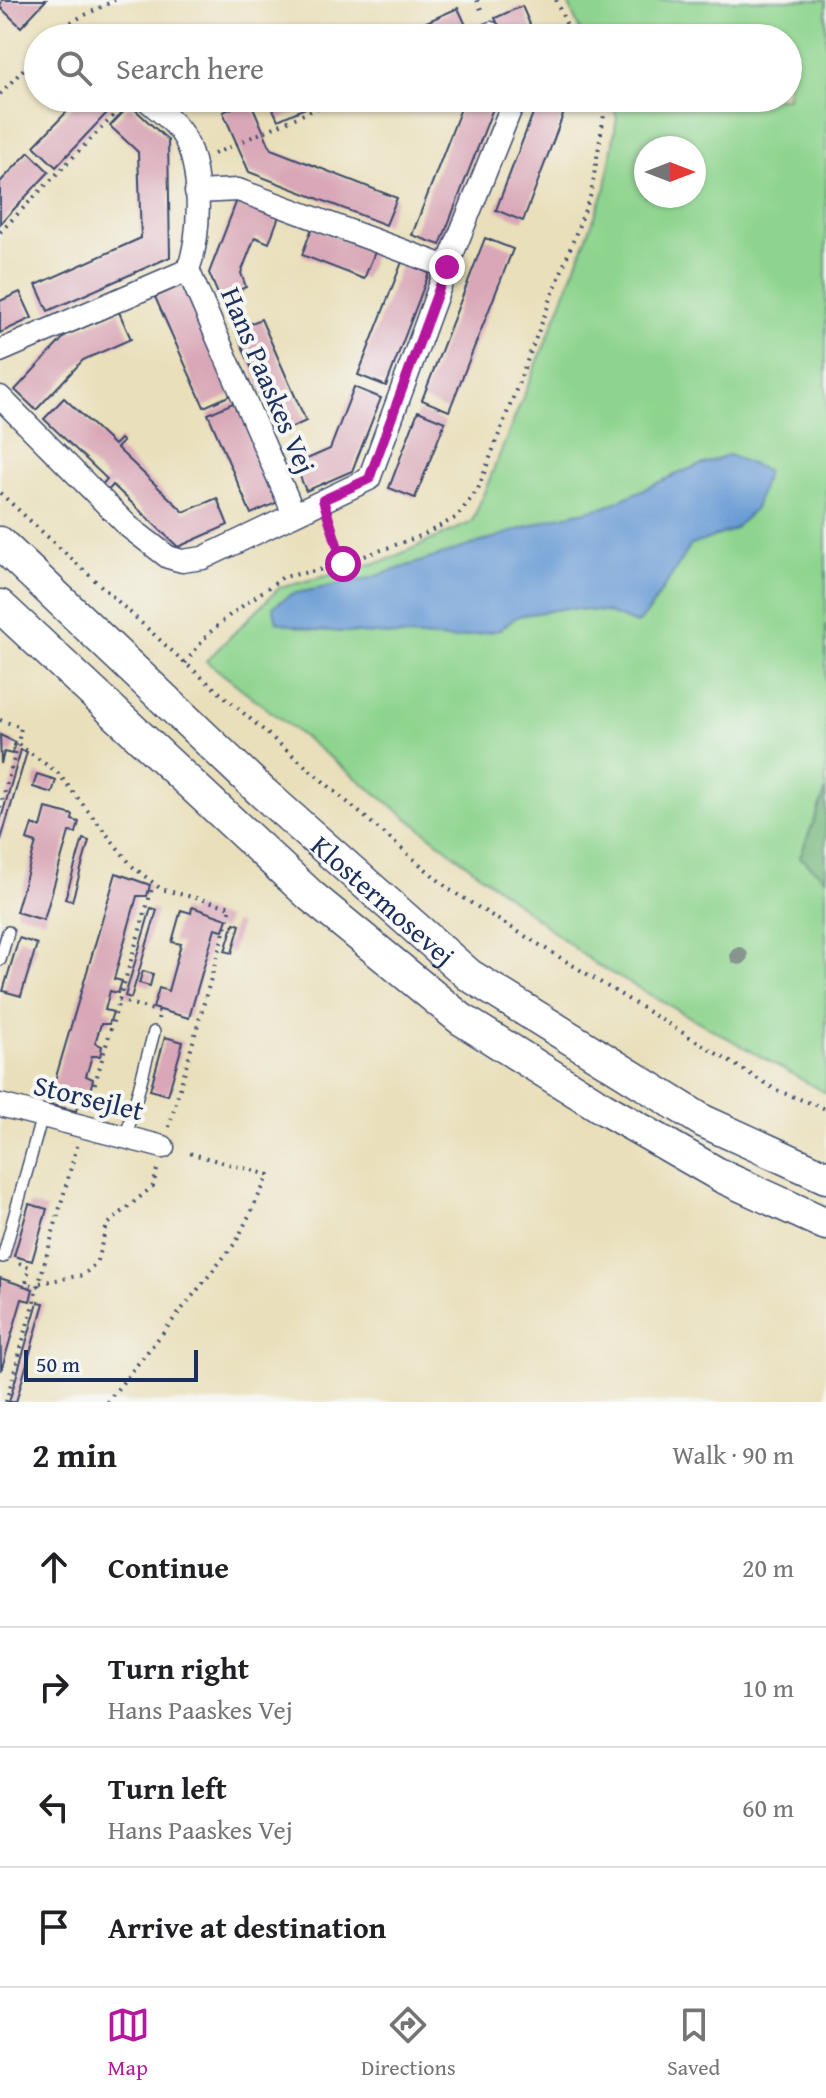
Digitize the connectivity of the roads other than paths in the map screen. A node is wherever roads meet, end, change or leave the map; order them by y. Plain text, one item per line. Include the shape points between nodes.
1 (160, 112) edge
2 (509, 112) edge
3 (196, 192) junction
4 (447, 267) junction
5 (188, 270) junction
6 (0, 351) edge
7 (0, 397) edge
8 (294, 514) junction
9 (0, 543) edge
10 (0, 606) edge
11 (8, 932) dead end
12 (0, 960) edge
13 (154, 1032) road end
14 (0, 1105) edge
15 (42, 1116) junction
16 (126, 1137) junction
17 (163, 1147) road end
18 (826, 1177) edge
19 (826, 1224) edge
20 (3, 1257) road end

1 - 3 street, Hans Paaskes Vej via 182,132 194,161
2 - 4 street, Hans Paaskes Vej
3 - 4 street via 238,190
3 - 5 street, Hans Paaskes Vej via 195,250
4 - 8 street, Hans Paaskes Vej via 369,479
5 - 6 street, Hans Paaskes Vej
5 - 8 street, Hans Paaskes Vej
7 - 8 street, Hans Paaskes Vej via 129,527 168,557 203,558
9 - 18 main road, Klostermosevej via 262,792 469,975 703,1121
10 - 19 main road, Klostermosevej via 311,896 461,1019 723,1177
11 - 12 lane
13 - 16 lane
14 - 15 street, Storsejlet
15 - 16 street, Storsejlet
15 - 20 lane
16 - 17 street, Storsejlet

